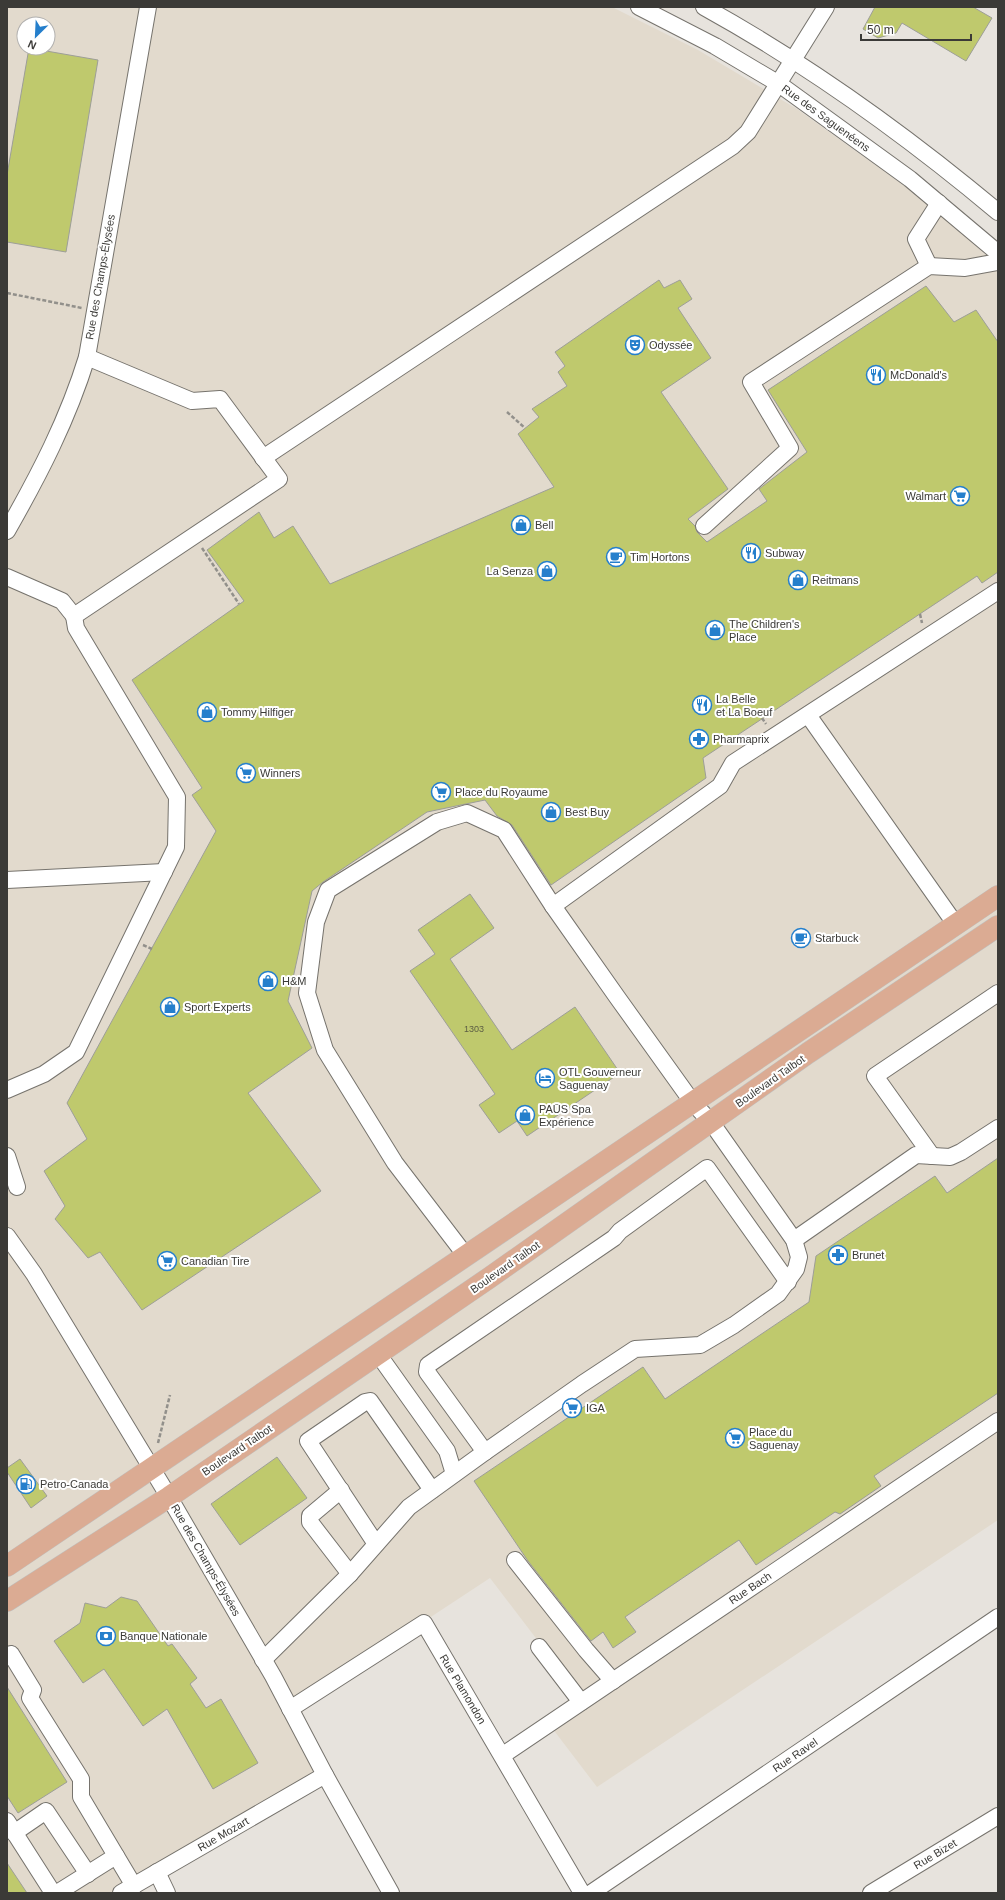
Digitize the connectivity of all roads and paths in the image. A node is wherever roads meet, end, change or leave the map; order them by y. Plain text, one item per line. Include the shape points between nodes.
1 (148, 7) edge
2 (640, 7) edge
3 (704, 7) edge
4 (826, 7) edge
5 (793, 60) junction
6 (779, 84) junction
7 (939, 202) junction
8 (998, 212) edge
9 (998, 253) edge
10 (998, 262) edge
11 (928, 266) junction
12 (7, 293) edge
13 (94, 311) junction
14 (86, 357) junction
15 (507, 412) dead end
16 (526, 428) dead end
17 (264, 458) junction
18 (704, 526) dead end
19 (7, 531) edge
20 (194, 537) junction
21 (7, 577) edge
22 (998, 591) edge
23 (239, 604) dead end
24 (74, 616) junction
25 (808, 714) junction
26 (164, 872) junction
27 (7, 880) edge
28 (998, 896) edge
29 (553, 906) junction
30 (956, 925) junction
31 (998, 926) edge
32 (998, 993) edge
33 (7, 1090) edge
34 (693, 1103) junction
35 (711, 1122) junction
36 (998, 1128) edge
37 (7, 1156) edge
38 (932, 1156) junction
39 (16, 1187) dead end
40 (7, 1236) edge
41 (794, 1240) junction
42 (466, 1256) junction
43 (788, 1282) junction
44 (378, 1354) junction
45 (170, 1395) dead end
46 (998, 1421) edge
47 (485, 1452) junction
48 (152, 1468) junction
49 (454, 1474) junction
50 (341, 1490) junction
51 (432, 1490) junction
52 (169, 1497) junction
53 (376, 1544) junction
54 (515, 1560) dead end
55 (7, 1566) edge
56 (350, 1574) junction
57 (7, 1602) edge
58 (998, 1617) edge
59 (539, 1647) dead end
60 (7, 1657) edge
61 (263, 1660) junction
62 (614, 1680) junction
63 (581, 1702) junction
64 (290, 1709) junction
65 (503, 1755) junction
66 (325, 1775) junction
67 (998, 1816) edge
68 (11, 1827) edge
69 (116, 1856) junction
70 (157, 1872) junction
71 (88, 1874) junction
72 (127, 1889) edge
73 (53, 1893) edge
74 (57, 1893) edge
75 (167, 1893) edge
76 (391, 1893) edge
77 (582, 1893) edge
78 (591, 1893) edge
79 (871, 1893) edge

1 - 13 street, Rue des Champs-Élysées
2 - 6 street, Rue des Saguenéens via 715,46
3 - 5 street
4 - 5 street
5 - 6 street
5 - 8 street via 942,166
6 - 7 street, Rue des Saguenéens
6 - 17 street via 748,132 733,146
7 - 9 street, Rue des Saguenéens
7 - 11 street via 916,239
10 - 11 street via 965,268
11 - 18 street via 751,382 790,448
12 - 13 path
13 - 14 street, Rue des Champs-Élysées
14 - 17 street via 192,401 220,399
14 - 19 street, Rue des Champs-Élysées via 75,395 38,476
15 - 16 path
17 - 20 street via 278,479
20 - 23 path
20 - 24 street
21 - 24 street via 62,601
22 - 25 street
24 - 26 street via 76,628 177,797 176,847
25 - 29 street via 733,763 720,786
25 - 30 street
26 - 27 street
26 - 33 street via 76,1052 44,1074
28 - 30 main road
29 - 34 street
29 - 42 street via 504,830 467,813 437,822 328,890 316,922 307,993 325,1050 395,1163
30 - 34 main road
31 - 35 main road, Boulevard Talbot via 808,1053
32 - 38 street via 875,1076
34 - 35 street
34 - 42 main road
35 - 41 street
35 - 44 main road, Boulevard Talbot
36 - 38 street via 950,1157
37 - 39 street
38 - 41 street via 916,1155
40 - 48 street, Rue des Champs-Élysées via 34,1274
41 - 43 street via 799,1257 796,1269
42 - 48 main road
43 - 47 street via 778,1294 700,1345 635,1349
43 - 47 street via 707,1168 614,1238 428,1365 427,1372
44 - 49 street via 446,1451
44 - 52 main road, Boulevard Talbot
45 - 48 path
46 - 62 street, Rue Bach
47 - 49 street
48 - 52 street, Rue des Champs-Élysées
48 - 55 main road
49 - 51 street
50 - 51 street via 308,1441 370,1401
50 - 53 street
50 - 56 street via 310,1516 310,1522
51 - 53 street via 409,1507
52 - 57 main road, Boulevard Talbot
52 - 61 street, Rue des Champs-Élysées
53 - 56 street
54 - 62 street via 586,1650
56 - 61 street
58 - 78 street, Rue Ravel
59 - 63 street
60 - 69 street via 11,1654 33,1690 30,1698 81,1779 81,1797
61 - 64 street, Rue des Champs-Élysées
62 - 63 street, Rue Bach
63 - 65 street, Rue Bach
64 - 65 street, Rue Plamondon via 424,1623
64 - 66 street, Rue des Champs-Élysées
65 - 77 street, Rue Plamondon
66 - 70 street, Rue Mozart
66 - 76 street, Rue des Champs-Élysées
67 - 79 street, Rue Bizet
68 - 71 street via 46,1811
68 - 73 street
69 - 71 street
69 - 72 street
70 - 72 street, Rue Mozart
70 - 75 street
71 - 74 street

